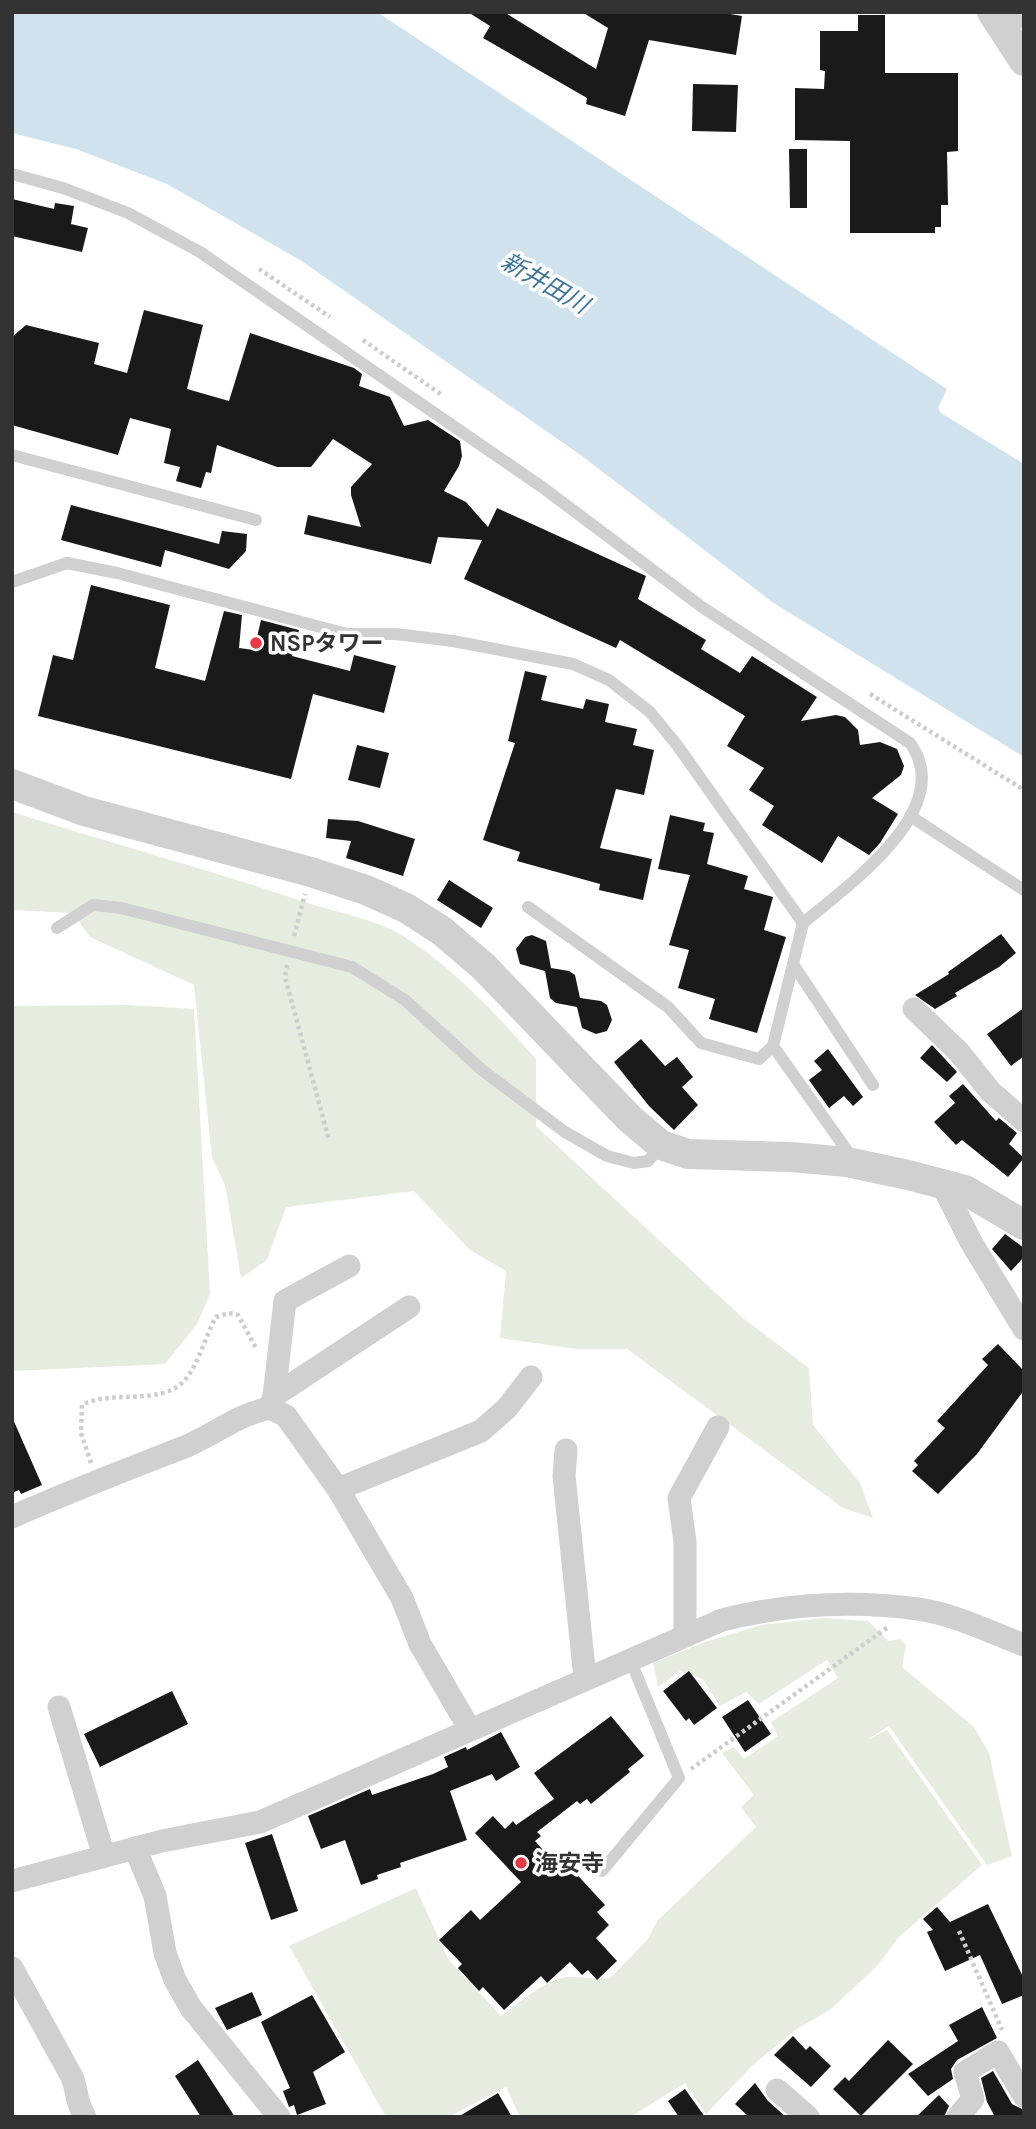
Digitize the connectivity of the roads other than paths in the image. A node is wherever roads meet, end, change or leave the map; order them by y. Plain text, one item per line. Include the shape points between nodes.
1 (992, 12) edge
2 (1024, 61) edge
3 (12, 174) edge
4 (12, 455) edge
5 (256, 520) dead end
6 (12, 582) edge
7 (12, 784) edge
8 (910, 816) junction
9 (1024, 890) edge
10 (528, 907) dead end
11 (803, 923) junction
12 (57, 928) dead end
13 (793, 964) junction
14 (914, 1009) dead end
15 (773, 1046) junction
16 (873, 1085) dead end
17 (1024, 1121) edge
18 (661, 1145) junction
19 (857, 1165) junction
20 (942, 1182) junction
21 (1024, 1225) edge
22 (349, 1266) dead end
23 (409, 1307) dead end
24 (1024, 1329) edge
25 (531, 1377) dead end
26 (273, 1395) junction
27 (718, 1427) dead end
28 (566, 1450) dead end
29 (338, 1489) junction
30 (12, 1517) edge
31 (685, 1635) junction
32 (1024, 1645) edge
33 (630, 1659) junction
34 (585, 1678) junction
35 (59, 1707) dead end
36 (469, 1728) junction
37 (135, 1848) junction
38 (104, 1856) junction
39 (602, 1871) dead end
40 (12, 1881) edge
41 (12, 1968) edge
42 (777, 2090) dead end
43 (1024, 2096) edge
44 (85, 2117) edge
45 (279, 2117) edge
46 (808, 2117) edge
47 (958, 2117) edge

1 - 2 street
3 - 8 lane via 128,213 200,252 542,487 702,607 910,743 922,768 922,786
4 - 5 lane
6 - 11 lane via 67,563 347,634 442,640 573,664 608,680 650,712
7 - 18 street via 83,811 311,872 406,908 484,967 630,1119
8 - 9 lane
8 - 11 lane via 902,833 863,873
10 - 15 lane via 668,1007 701,1042 759,1059
11 - 13 lane
12 - 18 lane via 93,905 112,907 352,967 405,1000 482,1070 565,1132 607,1156 634,1163 648,1161
13 - 15 lane
13 - 16 lane
14 - 17 street
15 - 19 lane
18 - 19 street via 688,1154 791,1157
19 - 20 street
20 - 21 street via 988,1201
20 - 24 street via 971,1242
22 - 26 street via 285,1301
23 - 26 street
25 - 29 street via 481,1431
26 - 29 street
26 - 30 street via 190,1444
27 - 31 street via 679,1498 685,1542
28 - 34 street via 564,1476
29 - 36 street via 402,1598 421,1644
31 - 32 street via 722,1620 814,1603 919,1609
31 - 33 street
33 - 34 street
33 - 39 lane via 679,1778
34 - 36 street
35 - 38 street
36 - 37 street via 260,1822
37 - 38 street
37 - 45 street via 155,1896 175,1980 191,2008
38 - 40 street
41 - 44 street via 77,2087 76,2100
42 - 46 street
43 - 47 street via 998,2052 965,2072 973,2099

